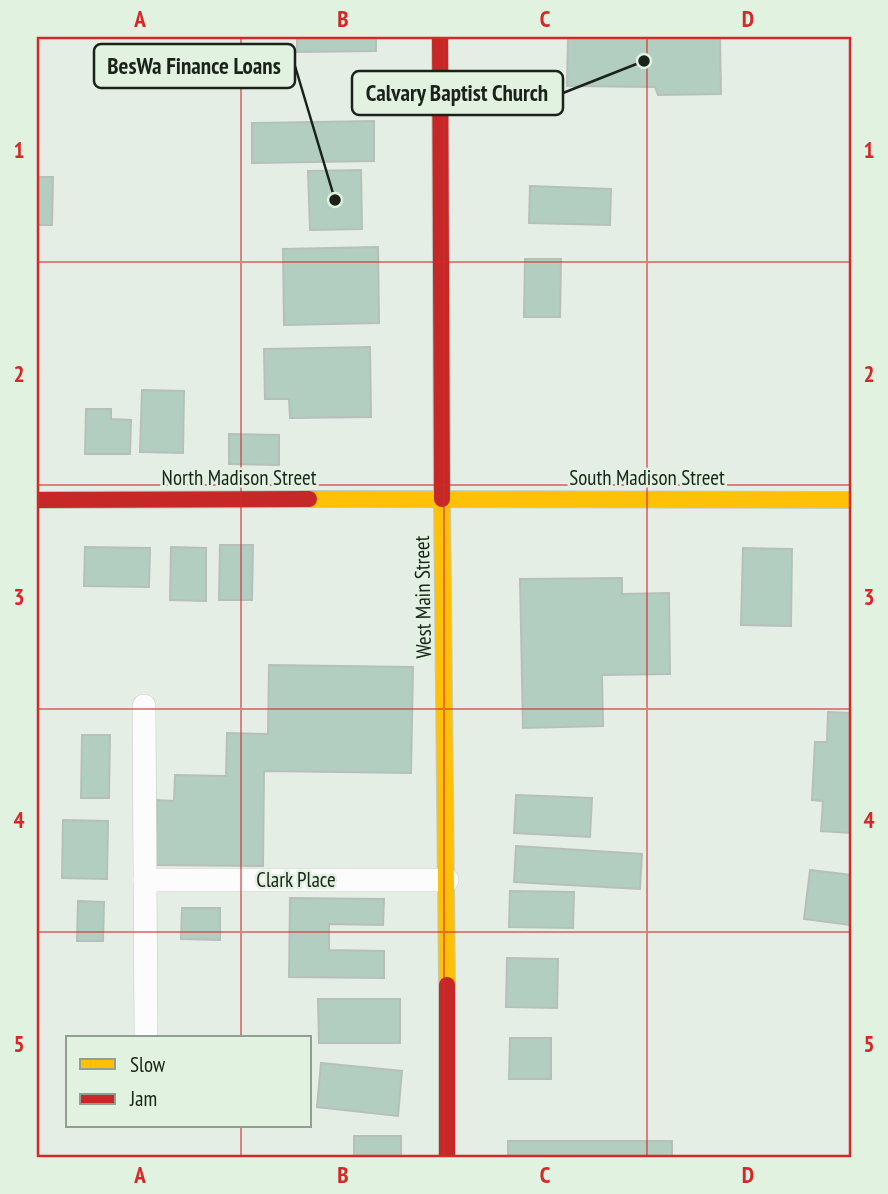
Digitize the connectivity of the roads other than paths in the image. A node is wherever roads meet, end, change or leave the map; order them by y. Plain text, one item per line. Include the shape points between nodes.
1 (440, 37) edge
2 (442, 498) junction
3 (37, 500) edge
4 (851, 500) edge
5 (144, 706) dead end
6 (145, 880) junction
7 (447, 880) junction
8 (146, 1036) edge
9 (447, 1157) edge

1 - 2 main road, West Main Street
2 - 3 main road, North Madison Street
2 - 4 main road, South Madison Street
2 - 7 main road, West Main Street
5 - 6 street
6 - 7 street, Clark Place
6 - 8 street
7 - 9 main road, West Main Street

